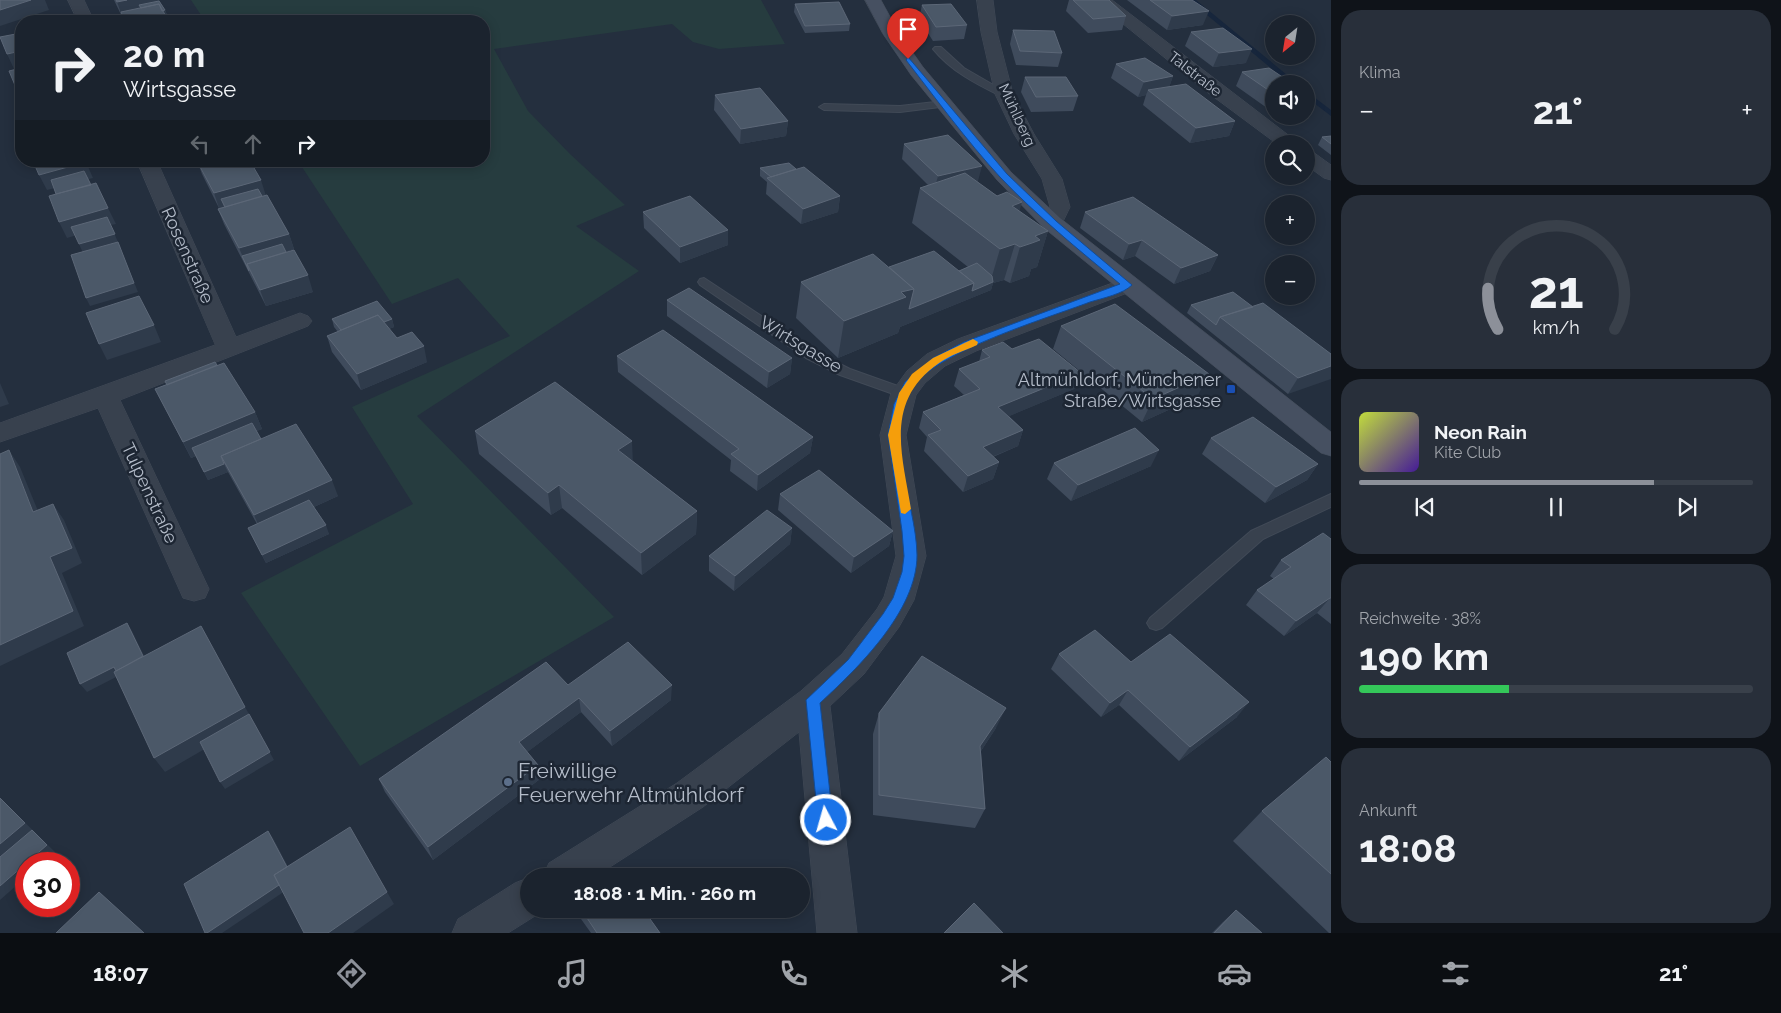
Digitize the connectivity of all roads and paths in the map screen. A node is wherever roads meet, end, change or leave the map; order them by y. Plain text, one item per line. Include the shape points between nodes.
1 (76, 0) edge
2 (874, 0) edge
3 (985, 0) edge
4 (1102, 0) edge
5 (83, 15) edge
6 (938, 49) dead end
7 (1004, 94) junction
8 (944, 104) junction
9 (824, 107) dead end
10 (1278, 135) edge
11 (1315, 162) edge
12 (150, 167) edge
13 (1331, 174) edge
14 (1052, 222) junction
15 (704, 282) dead end
16 (1127, 285) junction
17 (300, 321) dead end
18 (229, 349) junction
19 (904, 393) junction
20 (105, 396) junction
21 (0, 433) edge
22 (1331, 446) edge
23 (1331, 500) edge
24 (194, 589) dead end
25 (1156, 623) dead end
26 (812, 700) junction
27 (575, 868) edge
28 (520, 903) edge
29 (472, 933) edge
30 (837, 933) edge

1 - 5 street
2 - 8 street via 891,34
3 - 7 street, Mühlberg
4 - 10 street, Talstraße
6 - 7 lane via 974,80
7 - 14 street, Mühlberg via 1052,179 1060,207
8 - 9 lane via 900,109
8 - 14 street via 1004,176
11 - 13 street
12 - 18 street, Rosenstraße
14 - 16 street
15 - 19 lane, Wirtsgasse via 811,355 845,372
16 - 19 street via 967,345 936,360 916,377
16 - 22 street
17 - 18 street
18 - 20 street
19 - 26 street via 893,435 911,556 908,572 899,600 888,618 853,664
20 - 21 street
20 - 24 street, Tulpenstraße
23 - 25 lane via 1257,535
26 - 27 street via 690,795
26 - 30 street
28 - 29 street

